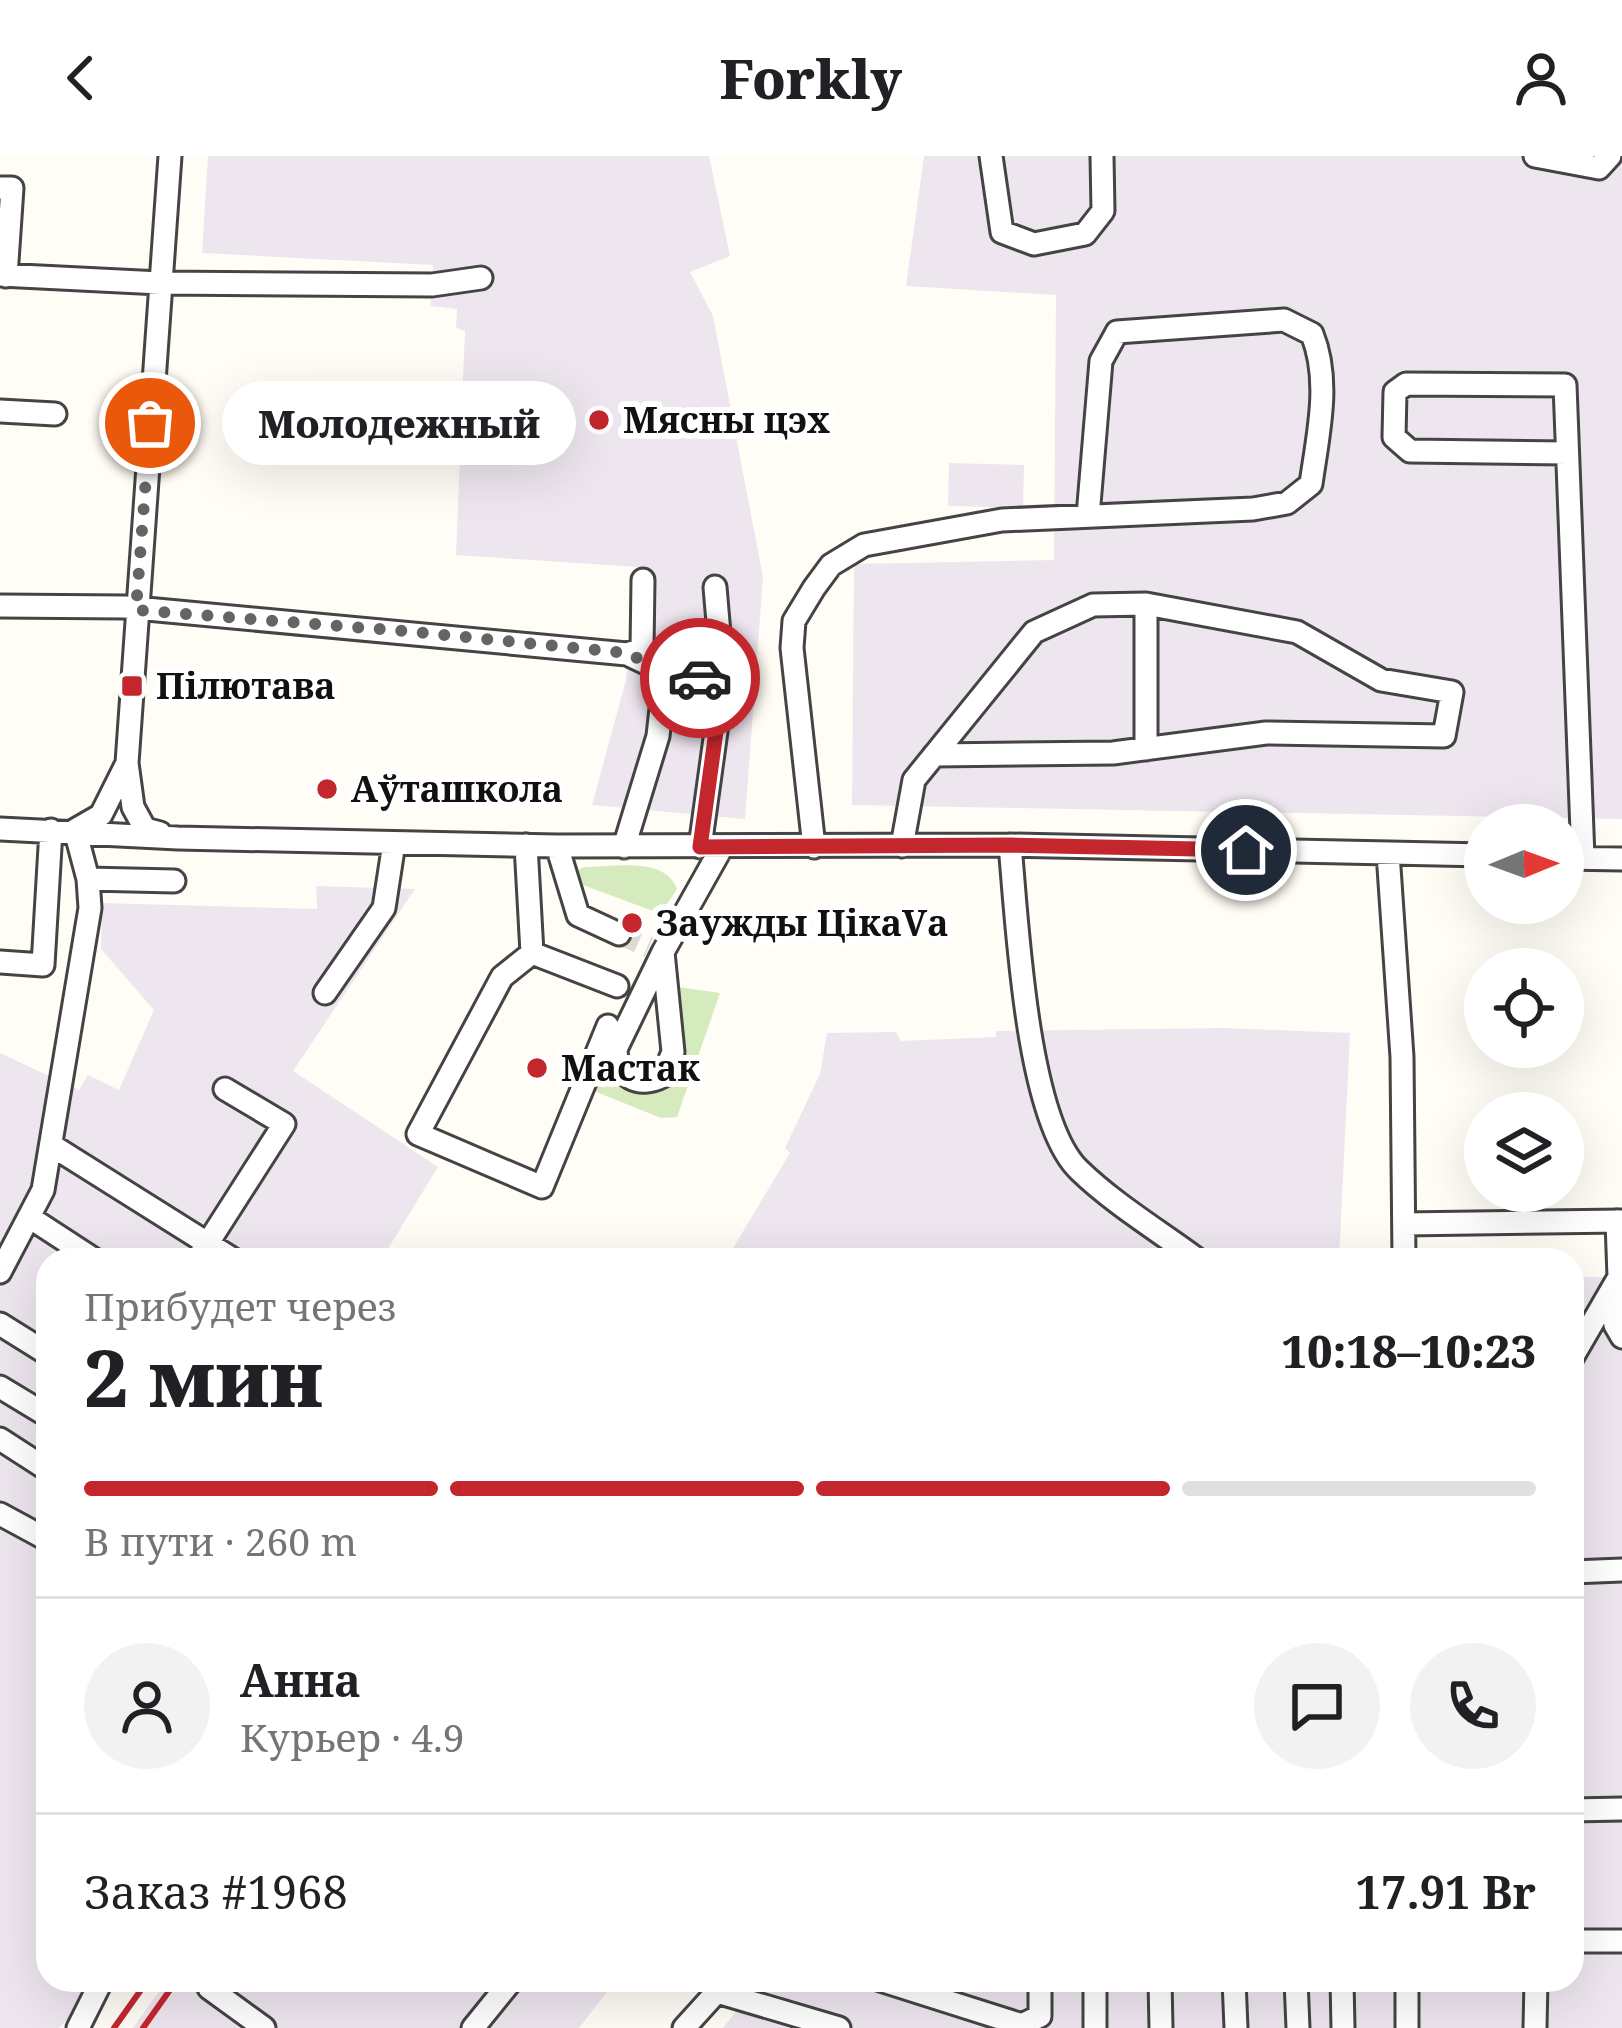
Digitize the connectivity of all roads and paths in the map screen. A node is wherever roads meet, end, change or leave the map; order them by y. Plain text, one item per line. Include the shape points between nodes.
1 (170, 156) edge
2 (991, 156) edge
3 (1102, 156) edge
4 (1535, 156) edge
5 (1610, 156) edge
6 (0, 188) edge
7 (3, 275) edge
8 (481, 278) dead end
9 (160, 283) junction
10 (0, 411) edge
11 (55, 414) dead end
12 (1567, 453) junction
13 (1088, 516) junction
14 (643, 580) dead end
15 (716, 586) dead end
16 (1146, 604) junction
17 (0, 606) edge
18 (136, 610) junction
19 (627, 653) junction
20 (665, 672) junction
21 (723, 681) junction
22 (1146, 749) junction
23 (934, 755) junction
24 (127, 763) junction
25 (1572, 804) edge
26 (0, 830) edge
27 (51, 830) junction
28 (75, 830) junction
29 (178, 838) junction
30 (394, 843) junction
31 (526, 845) junction
32 (1010, 845) junction
33 (557, 846) junction
34 (902, 846) junction
35 (624, 847) junction
36 (711, 847) junction
37 (814, 847) junction
38 (1388, 853) junction
39 (1464, 855) edge
40 (1584, 858) edge
41 (1622, 859) edge
42 (88, 880) junction
43 (174, 881) dead end
44 (619, 934) tunnel mouth
45 (656, 950) junction
46 (532, 953) junction
47 (0, 962) edge
48 (617, 986) dead end
49 (326, 992) dead end
50 (608, 1026) dead end
51 (226, 1089) dead end
52 (51, 1145) junction
53 (29, 1217) junction
54 (1620, 1221) edge
55 (1405, 1224) junction
56 (77, 1248) edge
57 (196, 1248) edge
58 (205, 1248) edge
59 (1182, 1248) edge
60 (1404, 1248) edge
61 (0, 1271) edge
62 (1612, 1293) junction
63 (0, 1324) edge
64 (1622, 1337) edge
65 (1584, 1338) edge
66 (36, 1346) edge
67 (0, 1387) edge
68 (36, 1409) edge
69 (0, 1439) edge
70 (36, 1462) edge
71 (0, 1514) edge
72 (36, 1534) edge
73 (1622, 1570) edge
74 (1584, 1572) edge
75 (1622, 1809) edge
76 (1584, 1810) edge
77 (1584, 1941) edge
78 (1622, 1941) edge
79 (96, 1992) edge
80 (214, 1992) edge
81 (502, 1992) edge
82 (717, 1992) edge
83 (735, 1992) edge
84 (918, 1992) edge
85 (1040, 1992) edge
86 (1095, 1992) edge
87 (1160, 1992) edge
88 (1234, 1992) edge
89 (1296, 1992) edge
90 (1342, 1992) edge
91 (1407, 1992) edge
92 (1536, 1992) edge
93 (798, 2022) edge
94 (78, 2028) edge
95 (264, 2028) edge
96 (472, 2028) edge
97 (684, 2028) edge
98 (838, 2028) edge
99 (1095, 2028) edge
100 (1161, 2028) edge
101 (1236, 2028) edge
102 (1298, 2028) edge
103 (1343, 2028) edge
104 (1407, 2028) edge
105 (1535, 2028) edge

1 - 9 street
2 - 3 street via 1002,232 1034,244 1085,234 1103,211
4 - 5 street via 1599,168
6 - 7 street via 12,188
7 - 9 street
8 - 9 street via 432,285
9 - 18 street
10 - 11 street
12 - 12 street via 1565,386 1406,384 1395,392 1394,436 1410,451
12 - 25 street
13 - 13 street via 1253,509 1287,503 1311,484 1322,400 1312,334 1284,320 1118,332 1101,361
13 - 37 street via 1002,520 864,545 831,566 794,621 792,648
14 - 19 street via 642,649
15 - 21 street
16 - 22 street
16 - 22 street via 1297,632 1381,680 1452,692 1444,736 1266,733
16 - 23 street via 1093,605 1034,632
17 - 18 street
18 - 19 street
18 - 24 street
19 - 20 street
20 - 21 street
20 - 35 street via 658,736
21 - 36 street
22 - 23 street
23 - 34 street via 914,780
24 - 28 street via 101,815
24 - 29 street via 145,829
26 - 27 street
27 - 28 street
27 - 47 street via 44,965
28 - 29 street
28 - 42 street
29 - 30 street
30 - 31 street
30 - 49 street via 384,908
31 - 33 street
31 - 46 street
32 - 34 street
32 - 38 street
32 - 59 street via 1028,1030 1056,1136 1076,1168
33 - 35 street
33 - 44 street via 578,915
34 - 37 street
35 - 36 street
36 - 37 street
36 - 45 street
38 - 39 street
38 - 55 street
40 - 41 street
42 - 43 street
42 - 52 street
45 - 45 street via 616,1049 621,1072 642,1082 663,1076 673,1052
46 - 48 street
46 - 50 street via 502,977 418,1134 542,1187
51 - 58 street via 284,1124
52 - 53 street
52 - 57 street
53 - 56 street
53 - 61 street
54 - 55 street
54 - 62 street
55 - 60 street
62 - 64 street
62 - 65 street
63 - 66 street
67 - 68 street
69 - 70 street
71 - 72 street
73 - 74 street
75 - 76 street
77 - 78 street
79 - 94 street
80 - 95 street
81 - 96 street
82 - 97 street
83 - 93 street
84 - 85 street via 1022,2025 1040,2016
86 - 99 street
87 - 100 street
88 - 101 street
89 - 102 street
90 - 103 street
91 - 104 street
92 - 105 street
93 - 98 street

